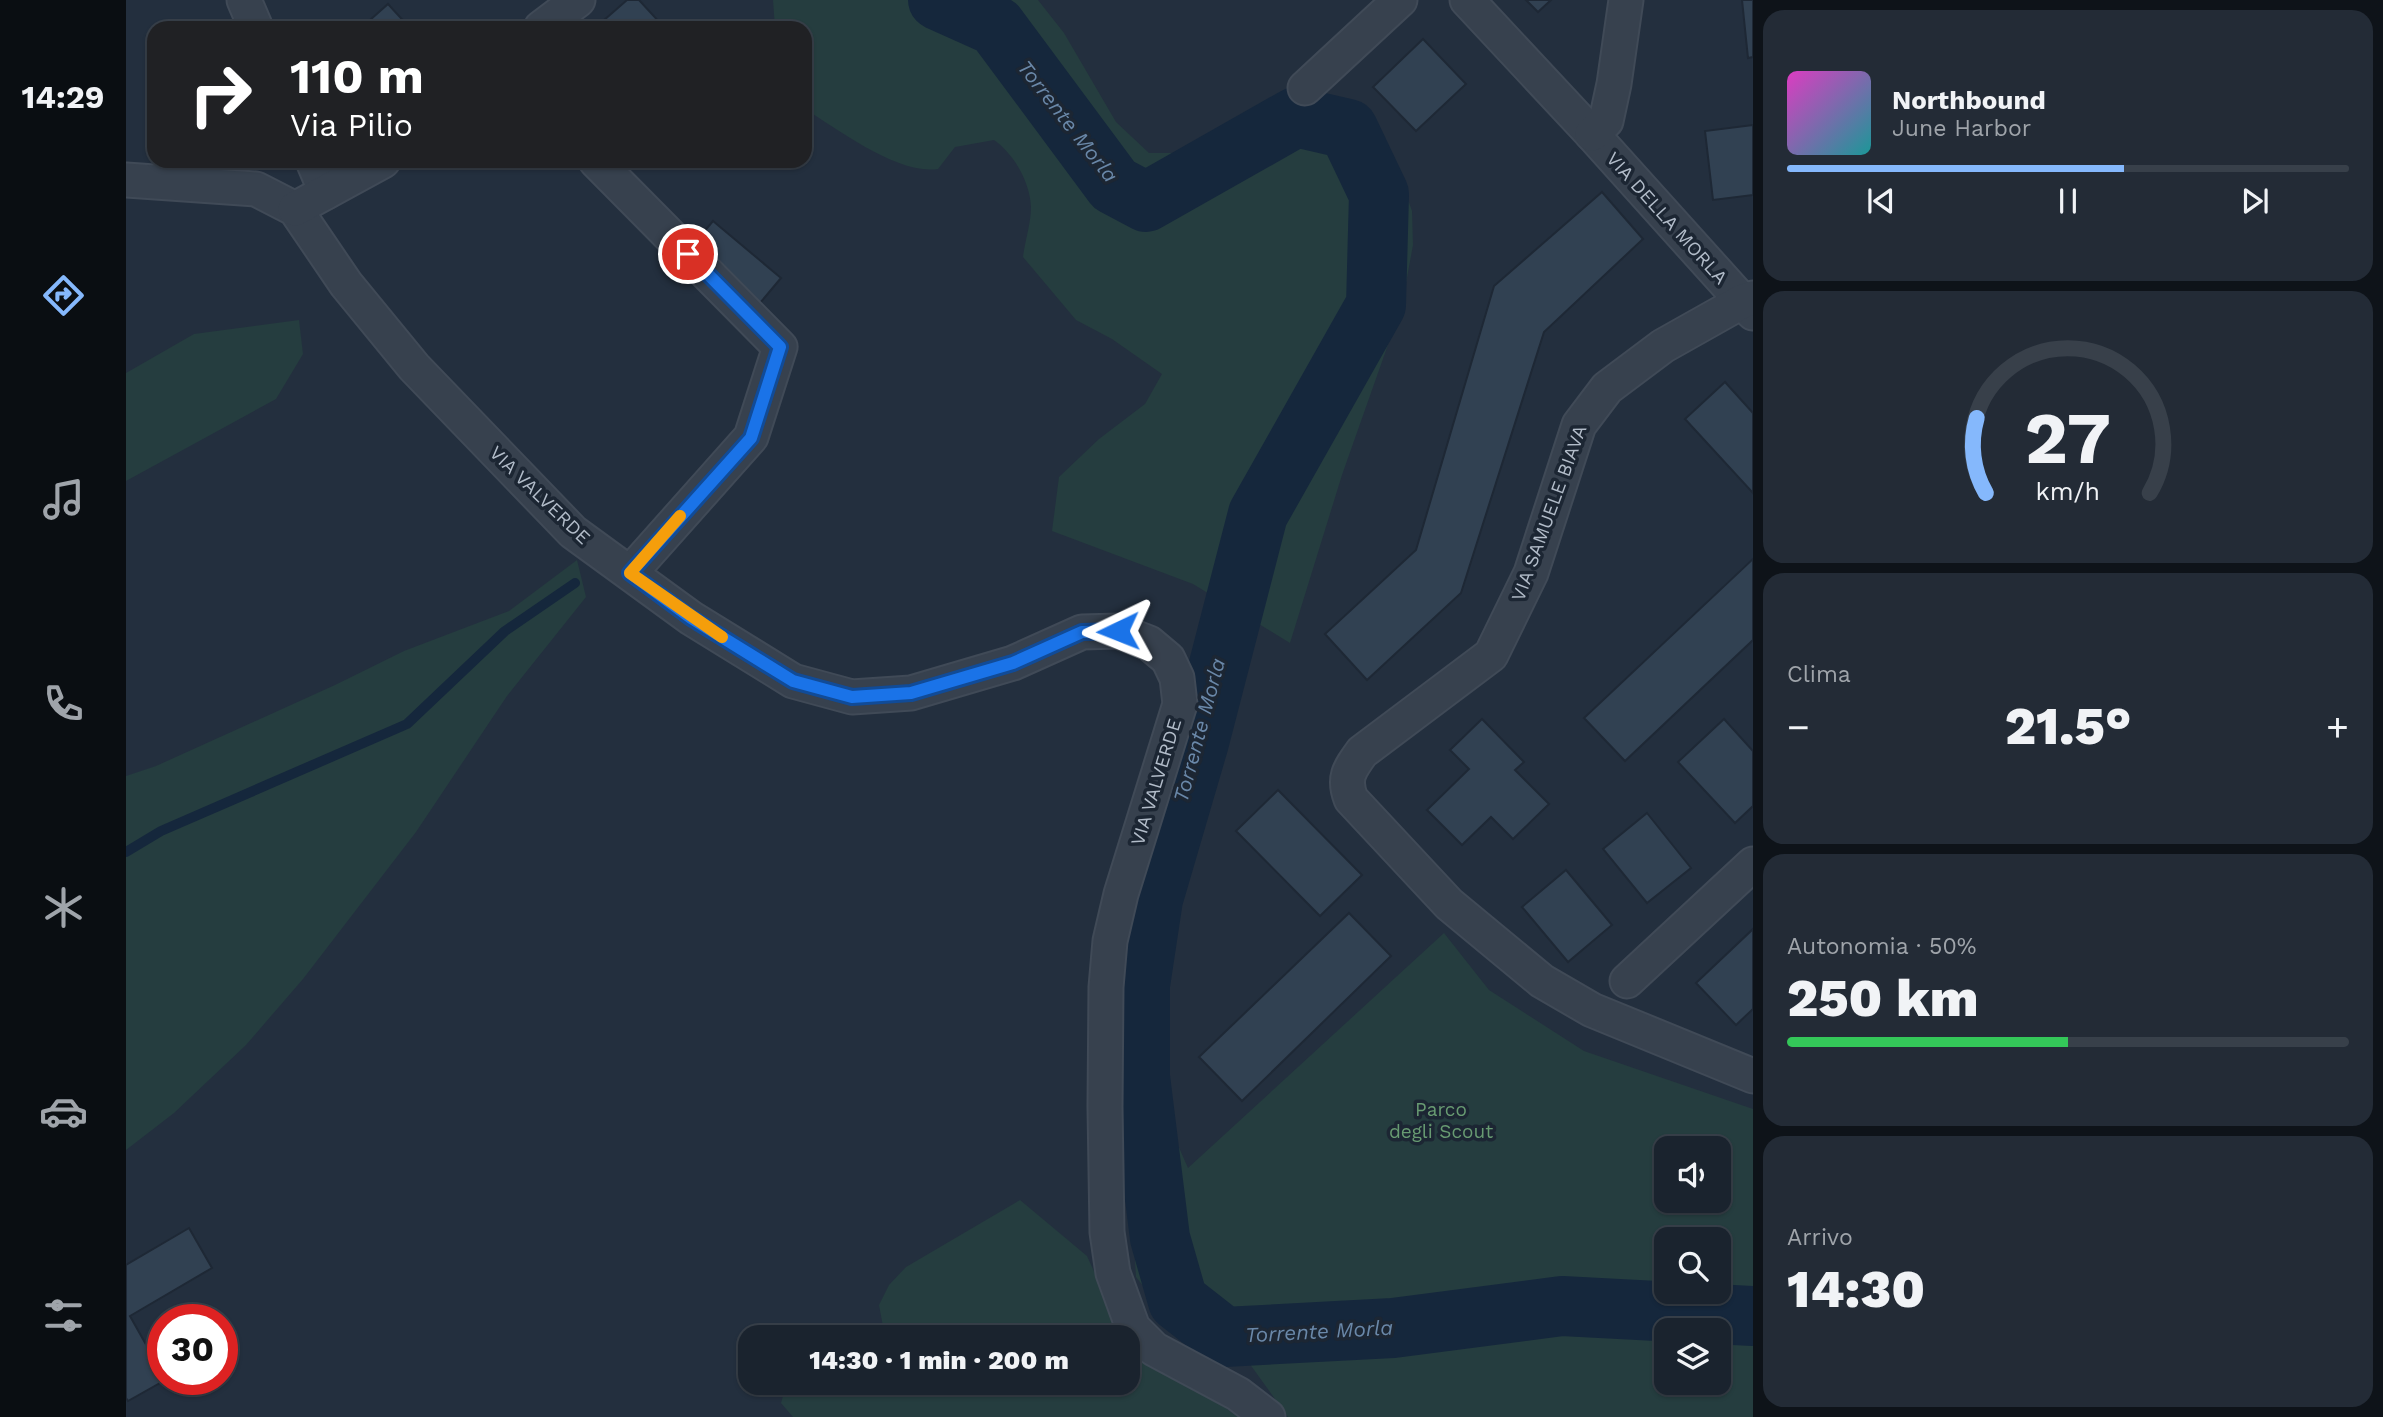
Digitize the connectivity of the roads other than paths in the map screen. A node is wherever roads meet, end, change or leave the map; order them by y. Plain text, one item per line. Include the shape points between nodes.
1 (244, 0) edge
2 (578, 0) edge
3 (1399, 0) edge
4 (1467, 0) edge
5 (1626, 0) edge
6 (253, 21) edge
7 (550, 21) edge
8 (1305, 88) dead end
9 (1592, 134) junction
10 (316, 168) edge
11 (370, 168) edge
12 (603, 168) edge
13 (126, 180) edge
14 (326, 192) junction
15 (295, 209) junction
16 (1749, 304) edge
17 (630, 573) junction
18 (1753, 864) edge
19 (1627, 981) dead end
20 (1753, 1076) edge
21 (1268, 1417) edge

1 - 6 street
2 - 7 street
3 - 8 street
4 - 9 street, VIA DELLA MORLA
5 - 9 street, VIA DELLA MORLA via 1606,121
9 - 16 street, VIA DELLA MORLA
10 - 14 street
11 - 14 street
12 - 17 street via 780,347 751,438
13 - 15 street, VIA VALVERDE via 256,189
14 - 15 street
15 - 17 street, VIA VALVERDE via 346,284 414,368 573,533
16 - 20 street, VIA SAMUELE BIAVA via 1663,346 1607,388 1579,425 1531,573 1491,654 1362,752 1345,785 1351,799 1449,904 1542,981 1592,1010
17 - 21 street, VIA VALVERDE via 691,618 793,681 852,697 911,693 1013,663 1082,632 1118,631 1149,643 1168,659 1177,678 1180,704 1110,941 1106,987 1107,1233 1113,1273 1133,1328 1154,1349 1238,1394
18 - 19 street

